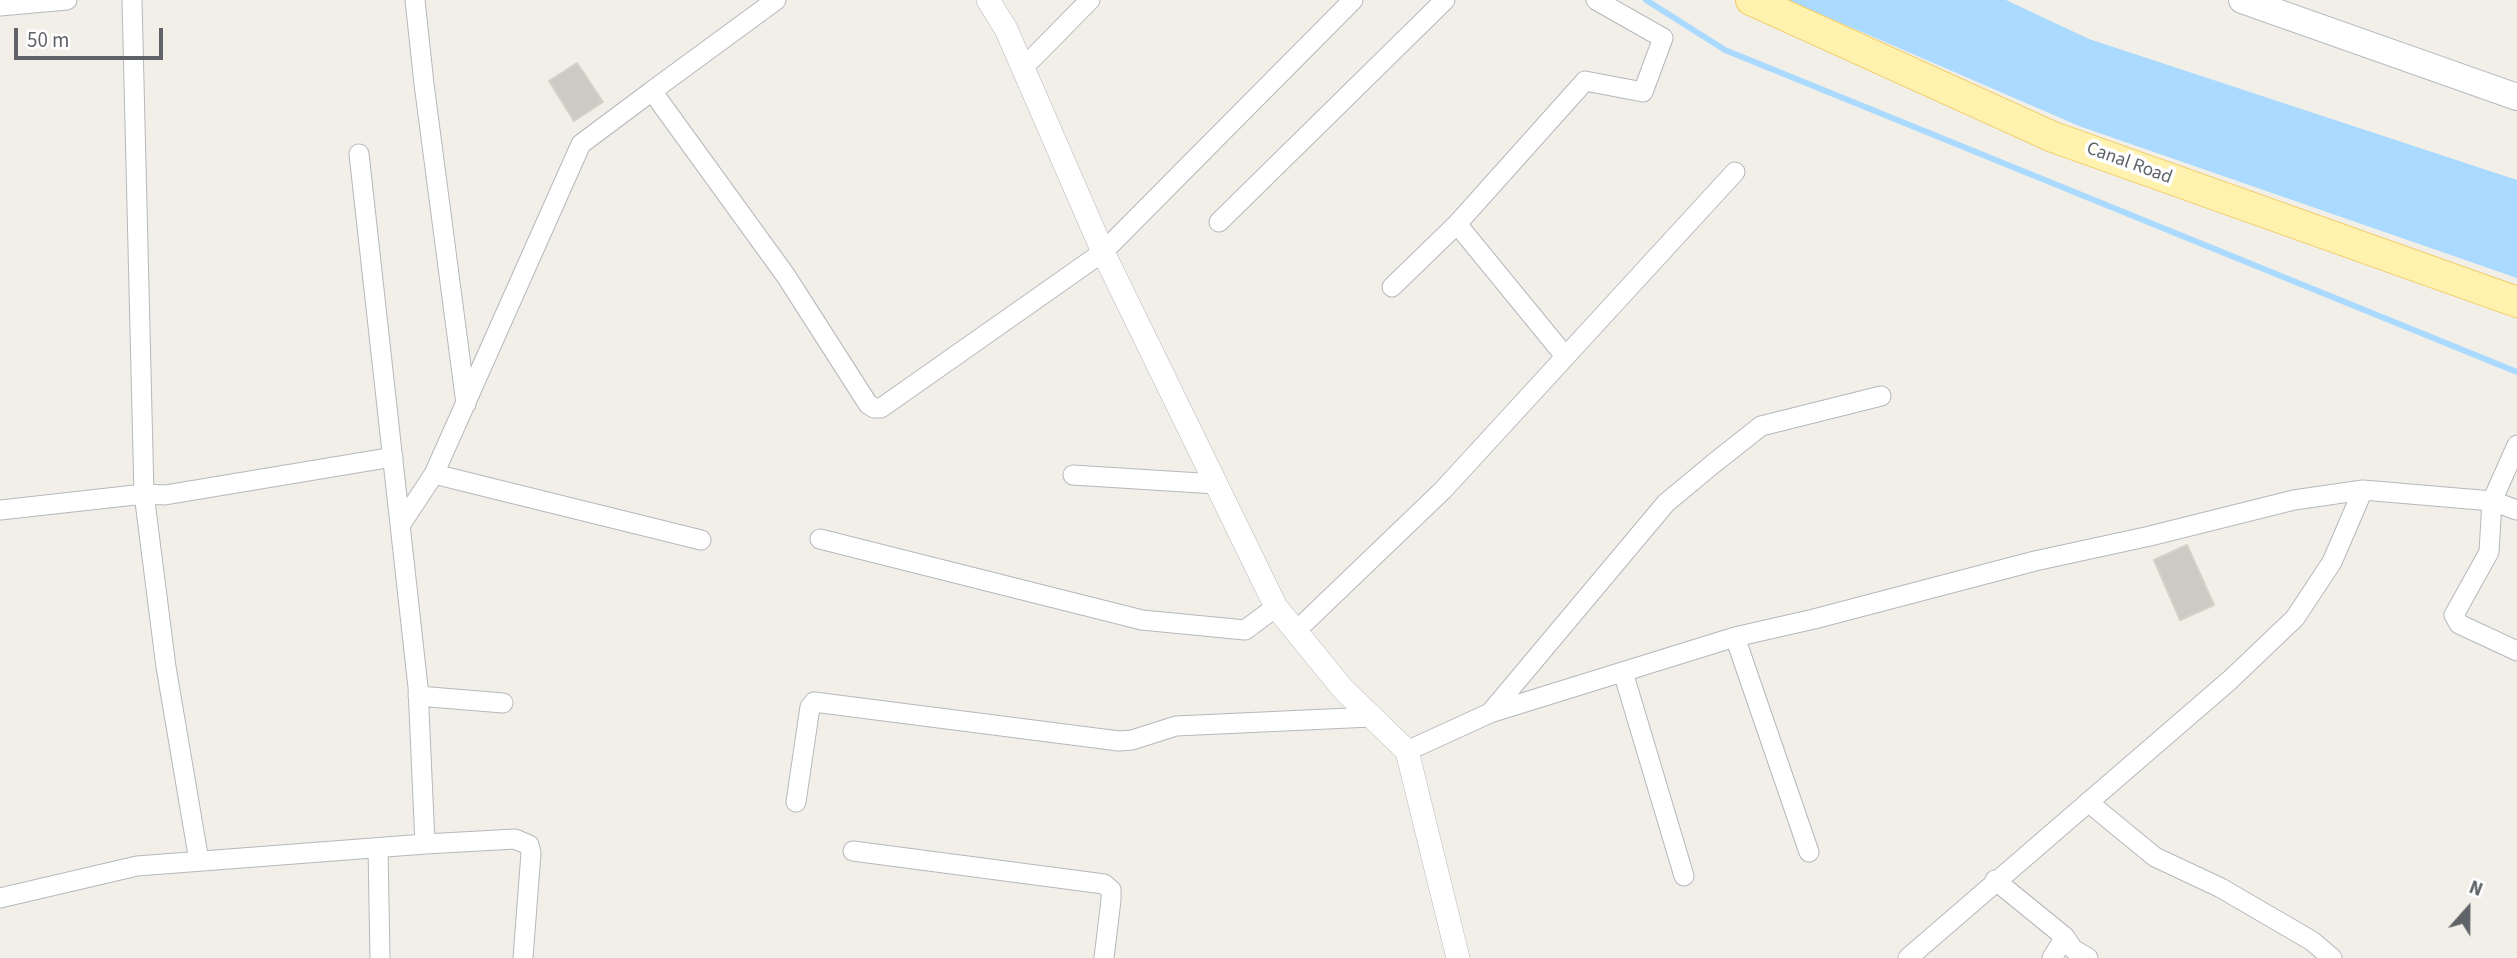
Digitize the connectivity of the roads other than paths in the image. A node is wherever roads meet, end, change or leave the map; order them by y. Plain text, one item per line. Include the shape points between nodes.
1 (67, 0) edge
2 (132, 0) edge
3 (415, 0) edge
4 (776, 0) edge
5 (988, 0) edge
6 (1090, 0) edge
7 (1353, 0) edge
8 (1445, 0) edge
9 (1596, 0) edge
10 (1751, 0) edge
11 (2242, 0) edge
12 (0, 6) edge
13 (1023, 68) junction
14 (652, 91) junction
15 (2517, 97) edge
16 (359, 154) dead end
17 (1735, 172) dead end
18 (1219, 222) dead end
19 (1457, 224) junction
20 (1103, 252) junction
21 (1392, 288) dead end
22 (2517, 302) edge
23 (1566, 356) junction
24 (1881, 396) dead end
25 (466, 405) junction
26 (2517, 445) edge
27 (393, 457) junction
28 (434, 474) junction
29 (1073, 475) dead end
30 (1216, 484) junction
31 (2363, 490) junction
32 (144, 494) junction
33 (2492, 501) junction
34 (0, 510) edge
35 (2517, 510) edge
36 (401, 524) junction
37 (701, 540) dead end
38 (820, 540) dead end
39 (1276, 607) junction
40 (1296, 631) junction
41 (1735, 637) junction
42 (2517, 651) edge
43 (1623, 672) junction
44 (418, 696) junction
45 (503, 703) dead end
46 (1490, 713) junction
47 (1371, 717) junction
48 (1407, 751) junction
49 (796, 802) dead end
50 (2088, 802) junction
51 (425, 844) junction
52 (378, 848) junction
53 (853, 851) dead end
54 (1809, 852) dead end
55 (199, 861) junction
56 (1684, 876) dead end
57 (1995, 880) junction
58 (0, 898) edge
59 (2065, 937) junction
60 (380, 958) edge
61 (523, 958) edge
62 (1104, 958) edge
63 (1458, 958) edge
64 (1908, 958) edge
65 (2052, 958) edge
66 (2088, 958) edge
67 (2332, 958) edge

1 - 12 street
2 - 32 street
3 - 25 street
4 - 14 street
5 - 13 street
6 - 13 street
7 - 20 street
8 - 18 street
9 - 19 street via 1663,38 1643,92 1585,81
10 - 22 main road, Canal Road via 2053,137
11 - 15 main road
13 - 20 street
14 - 20 street via 786,276 874,408 881,408
14 - 25 street via 581,144
16 - 27 street
17 - 23 street
19 - 21 street
19 - 23 street
20 - 30 street
23 - 40 street via 1443,490
24 - 46 street via 1761,426 1713,464 1666,503
25 - 28 street
26 - 33 street
27 - 32 street via 165,495
27 - 36 street
28 - 36 street
28 - 37 street
29 - 30 street
30 - 39 street
31 - 33 street
31 - 41 street via 2294,500
31 - 50 street via 2332,562 2295,618
32 - 34 street
32 - 55 street via 166,667
33 - 35 street
33 - 42 street via 2489,551 2454,615 2459,624
36 - 44 street
38 - 39 street via 1142,620 1245,630
39 - 40 street
40 - 47 street
41 - 43 street
41 - 54 street
43 - 46 street
43 - 56 street
44 - 45 street
44 - 51 street
46 - 48 street
47 - 48 street
47 - 49 street via 1176,726 1119,741 814,702
48 - 63 street
50 - 57 street
50 - 67 street via 2155,857 2221,888
51 - 52 street
51 - 61 street via 515,839 529,845
52 - 55 street
52 - 60 street
53 - 62 street via 1104,884 1111,890
55 - 58 street via 137,866
57 - 59 street
57 - 64 street
59 - 65 street
59 - 66 street

